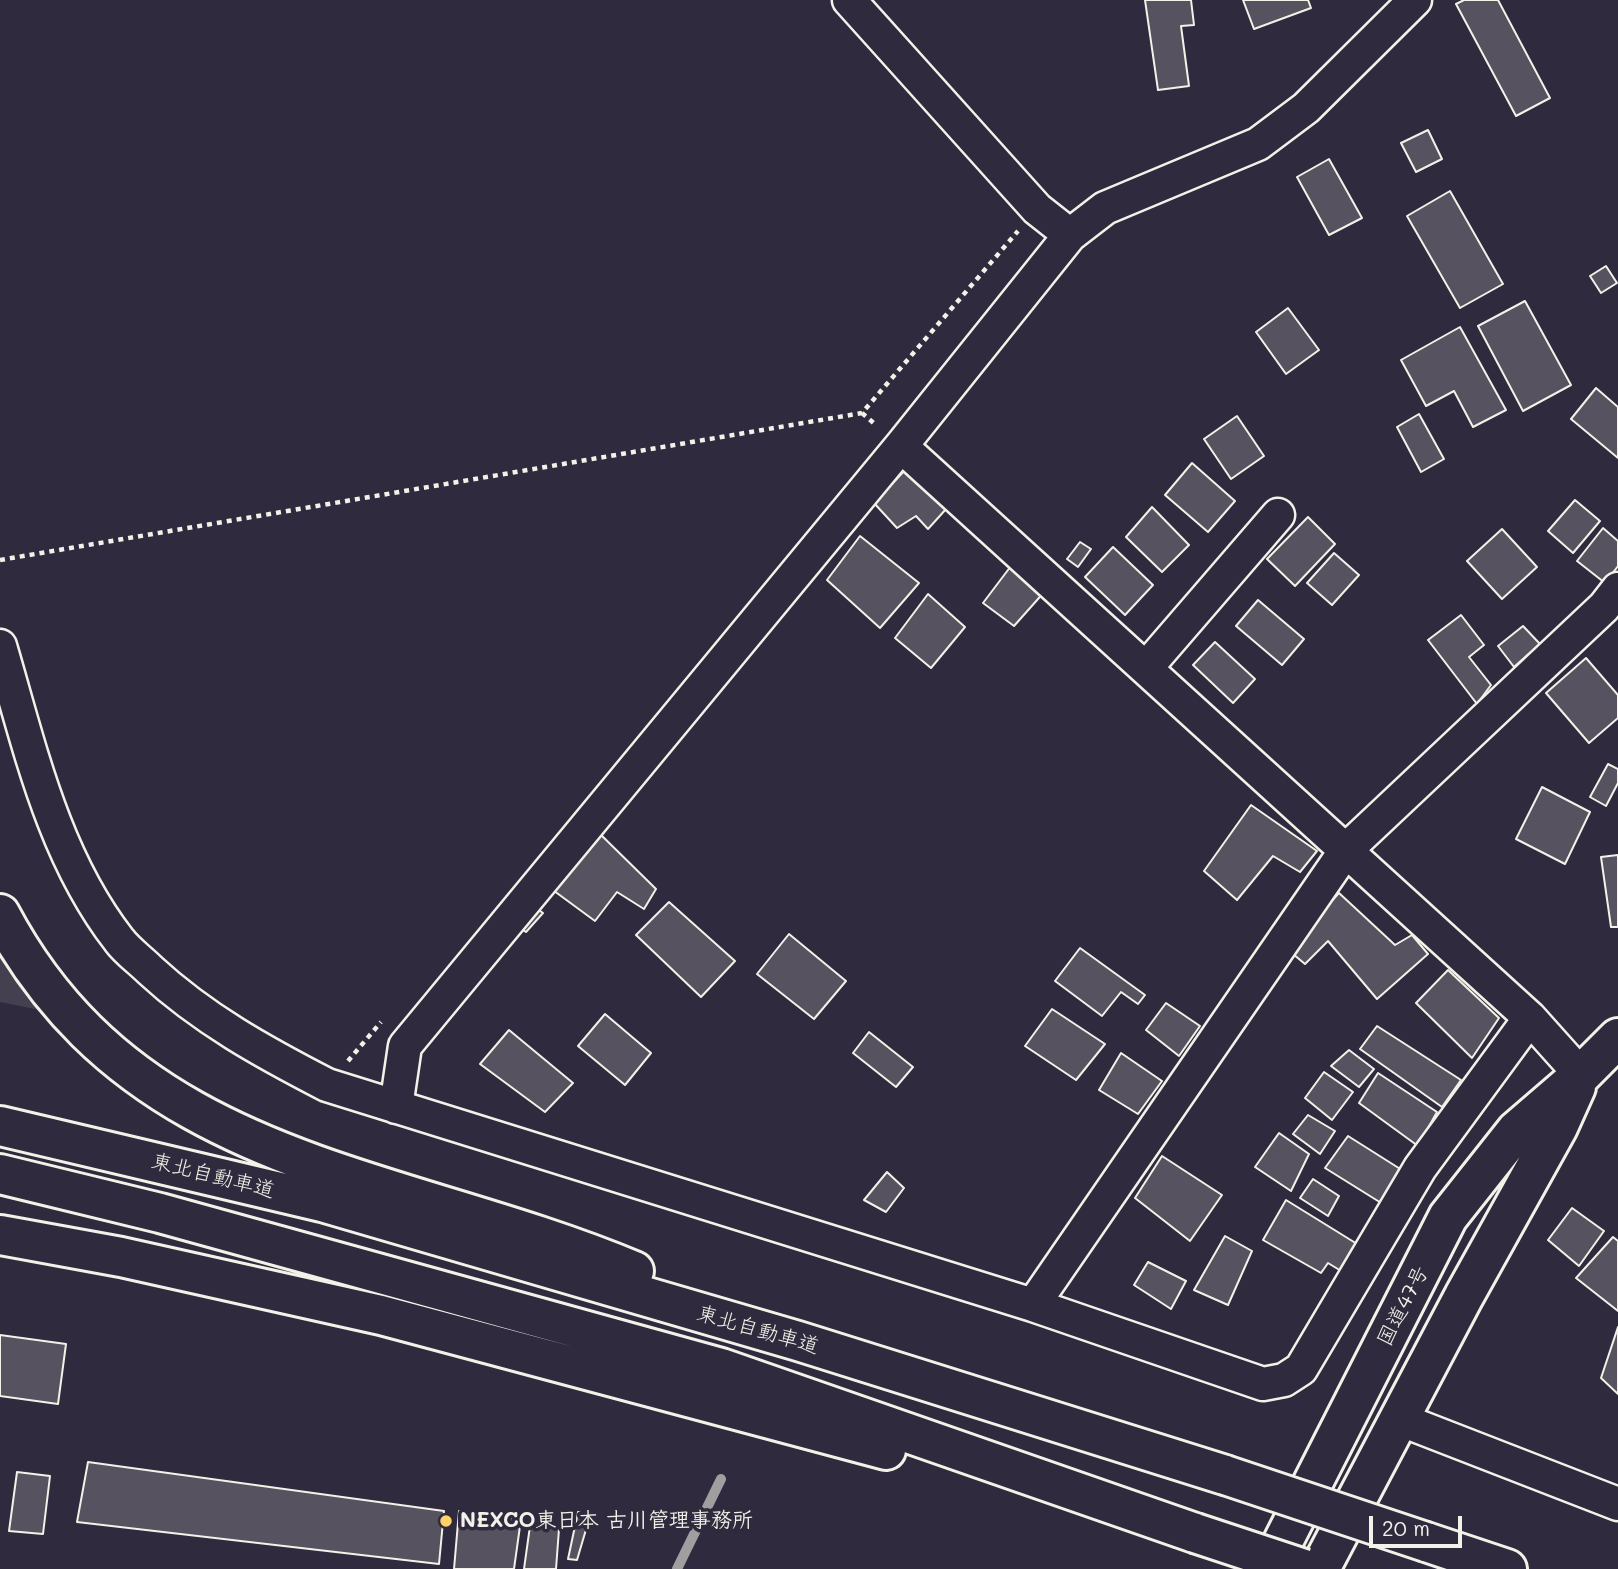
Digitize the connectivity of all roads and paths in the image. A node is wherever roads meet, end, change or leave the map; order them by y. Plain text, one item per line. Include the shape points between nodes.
1 (849, 0) edge
2 (1415, 0) edge
3 (1037, 209) junction
4 (1070, 235) junction
5 (901, 446) junction
6 (1278, 515) dead end
7 (0, 560) edge
8 (1618, 589) edge
9 (0, 646) edge
10 (1146, 668) junction
11 (1346, 850) junction
12 (0, 914) edge
13 (1531, 1018) junction
14 (1618, 1038) edge
15 (1581, 1075) junction
16 (396, 1107) junction
17 (0, 1126) edge
18 (0, 1174) edge
19 (0, 1235) edge
20 (1033, 1305) junction
21 (797, 1341) junction
22 (1399, 1419) junction
23 (1333, 1441) junction
24 (1618, 1504) edge
25 (1195, 1533) junction
26 (1228, 1569) edge
27 (1269, 1569) edge
28 (1304, 1569) edge
29 (1320, 1569) edge
30 (1507, 1569) edge

1 - 3 street
2 - 4 street via 1306,108 1258,144 1105,208
3 - 4 street
3 - 7 path via 862,413
4 - 5 street
5 - 10 street
5 - 16 street via 405,1046
6 - 10 street
8 - 11 street
9 - 16 street via 46,802 72,868 120,942 171,990 240,1040 327,1085
10 - 11 street
11 - 13 street
11 - 20 street
12 - 21 highway via 56,999 96,1044 163,1096 306,1164 578,1248
13 - 15 street
13 - 20 street via 1420,1168 1301,1369 1284,1380 1263,1384
14 - 15 highway, 国道47号
15 - 22 highway, 国道47号 via 1558,1127
15 - 23 highway, 国道47号 via 1516,1131 1448,1217
16 - 20 street
17 - 21 highway, 東北自動車道 via 322,1202
18 - 25 highway via 160,1213 721,1368
19 - 25 highway via 381,1315
21 - 30 highway, 東北自動車道, bridge
22 - 24 street
22 - 29 highway, 国道47号
23 - 26 highway
23 - 27 highway, 国道47号
25 - 28 highway, bridge

